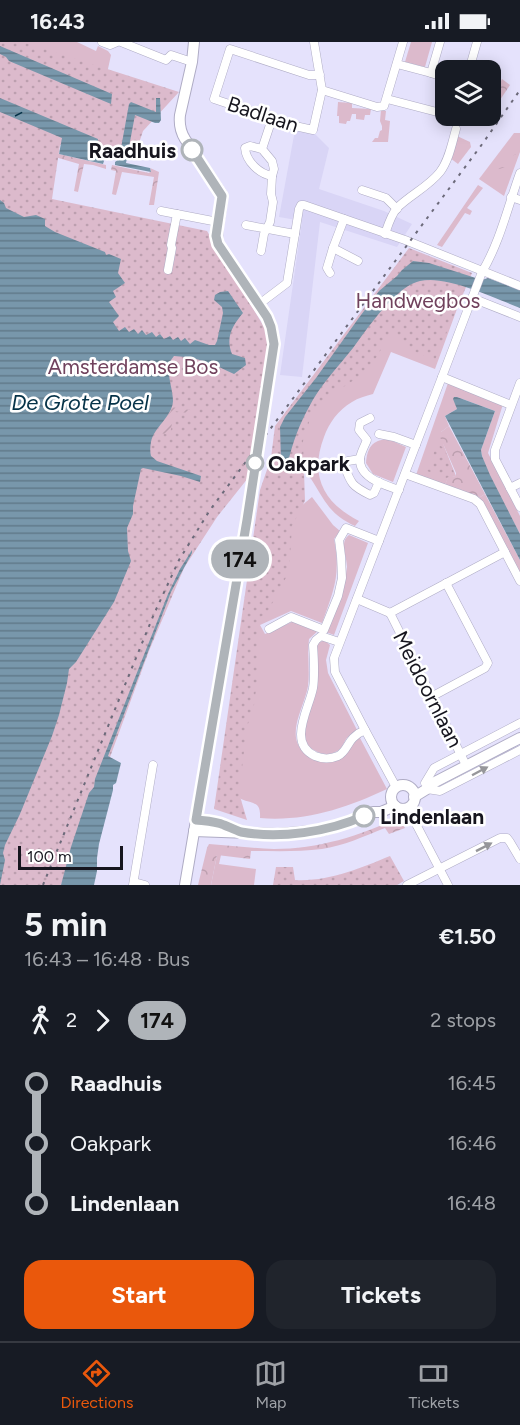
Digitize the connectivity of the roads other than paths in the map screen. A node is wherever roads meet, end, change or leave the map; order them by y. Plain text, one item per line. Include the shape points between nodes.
1 (102, 42) edge
2 (119, 42) edge
3 (314, 42) edge
4 (404, 42) edge
5 (441, 42) edge
6 (477, 42) edge
7 (194, 43) edge
8 (472, 60) edge
9 (192, 62) junction
10 (397, 64) junction
11 (431, 73) junction
12 (435, 74) edge
13 (320, 75) junction
14 (322, 90) junction
15 (387, 99) junction
16 (435, 111) edge
17 (272, 119) junction
18 (456, 129) dead end
19 (262, 149) junction
20 (520, 173) edge
21 (272, 176) junction
22 (362, 190) dead end
23 (511, 197) junction
24 (520, 200) edge
25 (397, 209) junction
26 (161, 210) dead end
27 (177, 214) junction
28 (344, 219) junction
29 (218, 222) junction
30 (246, 225) dead end
31 (267, 229) junction
32 (295, 234) junction
33 (385, 234) junction
34 (333, 248) junction
35 (261, 251) dead end
36 (358, 261) dead end
37 (168, 270) dead end
38 (330, 273) dead end
39 (480, 275) junction
40 (520, 286) edge
41 (473, 296) junction
42 (258, 305) junction
43 (520, 317) edge
44 (442, 377) junction
45 (519, 387) edge
46 (511, 405) junction
47 (370, 418) dead end
48 (379, 434) dead end
49 (416, 445) junction
50 (360, 459) junction
51 (405, 474) junction
52 (379, 482) junction
53 (520, 483) edge
54 (510, 488) junction
55 (399, 490) junction
56 (520, 507) edge
57 (379, 541) junction
58 (505, 552) junction
59 (520, 581) edge
60 (446, 583) junction
61 (357, 599) junction
62 (390, 613) junction
63 (268, 629) dead end
64 (339, 642) junction
65 (431, 696) junction
66 (520, 723) edge
67 (364, 730) junction
68 (520, 738) edge
69 (520, 750) edge
70 (461, 754) junction
71 (153, 765) dead end
72 (466, 765) junction
73 (429, 784) junction
74 (396, 787) joint
75 (404, 800) junction
76 (195, 825) junction
77 (520, 860) edge
78 (440, 868) junction
79 (134, 884) edge
80 (145, 885) edge
81 (185, 885) edge
82 (407, 885) edge
83 (448, 885) edge

1 - 2 street
2 - 9 street via 166,60 171,55
3 - 13 street
4 - 10 street
5 - 11 street
6 - 8 street
7 - 9 main road
9 - 29 main road via 179,123 184,139 221,193
10 - 11 street
10 - 15 street
11 - 12 street
13 - 14 street
13 - 17 street, Badlaan via 309,75 230,49 214,99
14 - 15 street via 377,107 384,106
14 - 17 street, Badlaan via 313,130
15 - 16 street
17 - 19 street
18 - 25 street via 441,171
19 - 21 street via 272,161
19 - 21 street via 250,146 245,148 245,154 258,171
20 - 23 street
21 - 31 street via 273,202
22 - 25 street via 386,198
23 - 24 street
23 - 39 street
25 - 33 street
26 - 27 street
27 - 29 street
27 - 37 street
28 - 32 street via 302,205
28 - 33 street
28 - 34 street
29 - 42 main road via 218,244
30 - 31 street
31 - 32 street
31 - 35 street
32 - 42 street via 286,284
33 - 39 street
34 - 36 street
34 - 38 street via 327,268
39 - 40 street
39 - 41 street
41 - 43 street
41 - 44 street
42 - 76 main road via 269,322 274,344
44 - 46 street
44 - 49 street
45 - 46 street
46 - 54 street via 495,450 495,459
47 - 50 street via 360,423 359,430 367,440
48 - 49 street
49 - 51 street
50 - 52 street via 368,476
50 - 52 street via 344,465 350,482 370,495
51 - 55 street
51 - 58 street via 474,499
52 - 55 street
53 - 54 street
54 - 56 street
55 - 57 street
57 - 61 street
57 - 63 street via 346,528 340,537 342,578 324,630 291,617
58 - 59 street
58 - 60 street
60 - 62 street
60 - 65 street via 488,663
61 - 62 street
61 - 64 street
62 - 65 street, Meidoornlaan
64 - 67 street via 335,672
64 - 67 street via 321,636 313,645 313,686 301,740 312,754 330,758 339,755
65 - 70 street, Meidoornlaan
66 - 70 street
67 - 74 street
68 - 72 main road
73 -> 69 street via 440,791
70 - 72 street, Meidoornlaan
70 - 73 street via 434,768
71 - 79 street
72 - 73 main road
73 - 75 main road
74 - 75 main road via 403,785
75 - 76 main road via 323,830 278,834 239,831 221,824
75 - 78 street
76 - 81 main road
78 -> 77 street via 500,838 507,838
78 - 82 street
78 - 83 street
79 - 80 street

